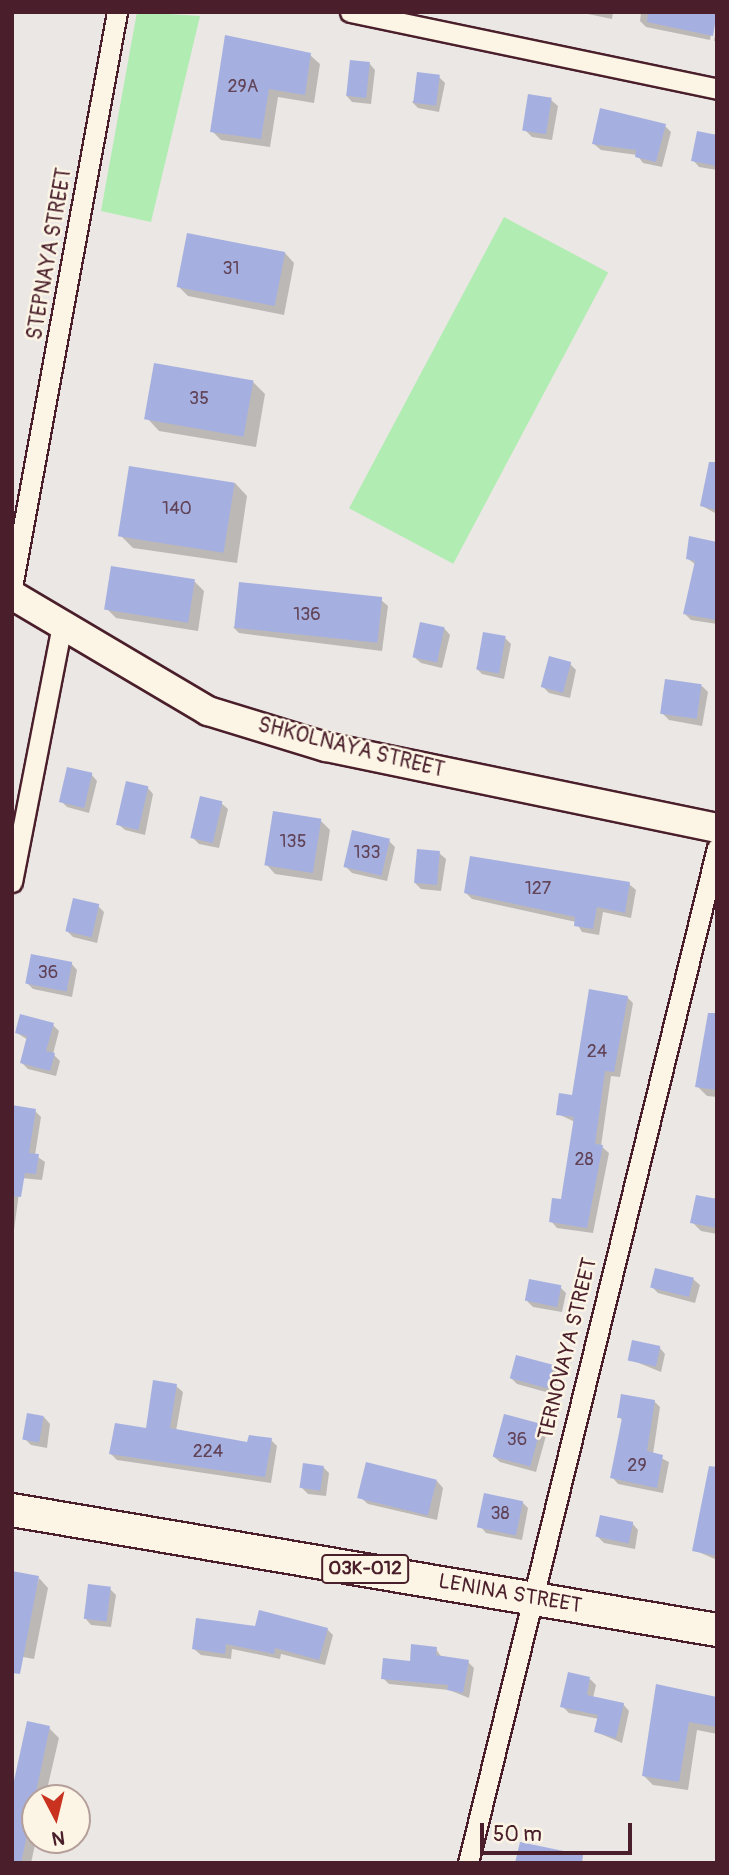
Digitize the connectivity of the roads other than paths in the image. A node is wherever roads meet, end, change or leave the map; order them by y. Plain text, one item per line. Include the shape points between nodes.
1 (117, 12) edge
2 (350, 12) edge
3 (717, 89) edge
4 (12, 587) edge
5 (12, 595) edge
6 (62, 625) junction
7 (717, 828) edge
8 (717, 848) edge
9 (12, 882) edge
10 (12, 1510) edge
11 (530, 1597) junction
12 (717, 1630) edge
13 (468, 1863) edge

1 - 4 street, STEPNAYA STREET
2 - 3 street
5 - 6 street, SHKOLNAYA STREET
6 - 7 street, SHKOLNAYA STREET via 208,711 326,747
6 - 9 street
8 - 11 street, TERNOVAYA STREET
10 - 11 main road, LENINA STREET / 03К-012
11 - 12 main road, LENINA STREET / 03К-012
11 - 13 street, TERNOVAYA STREET

